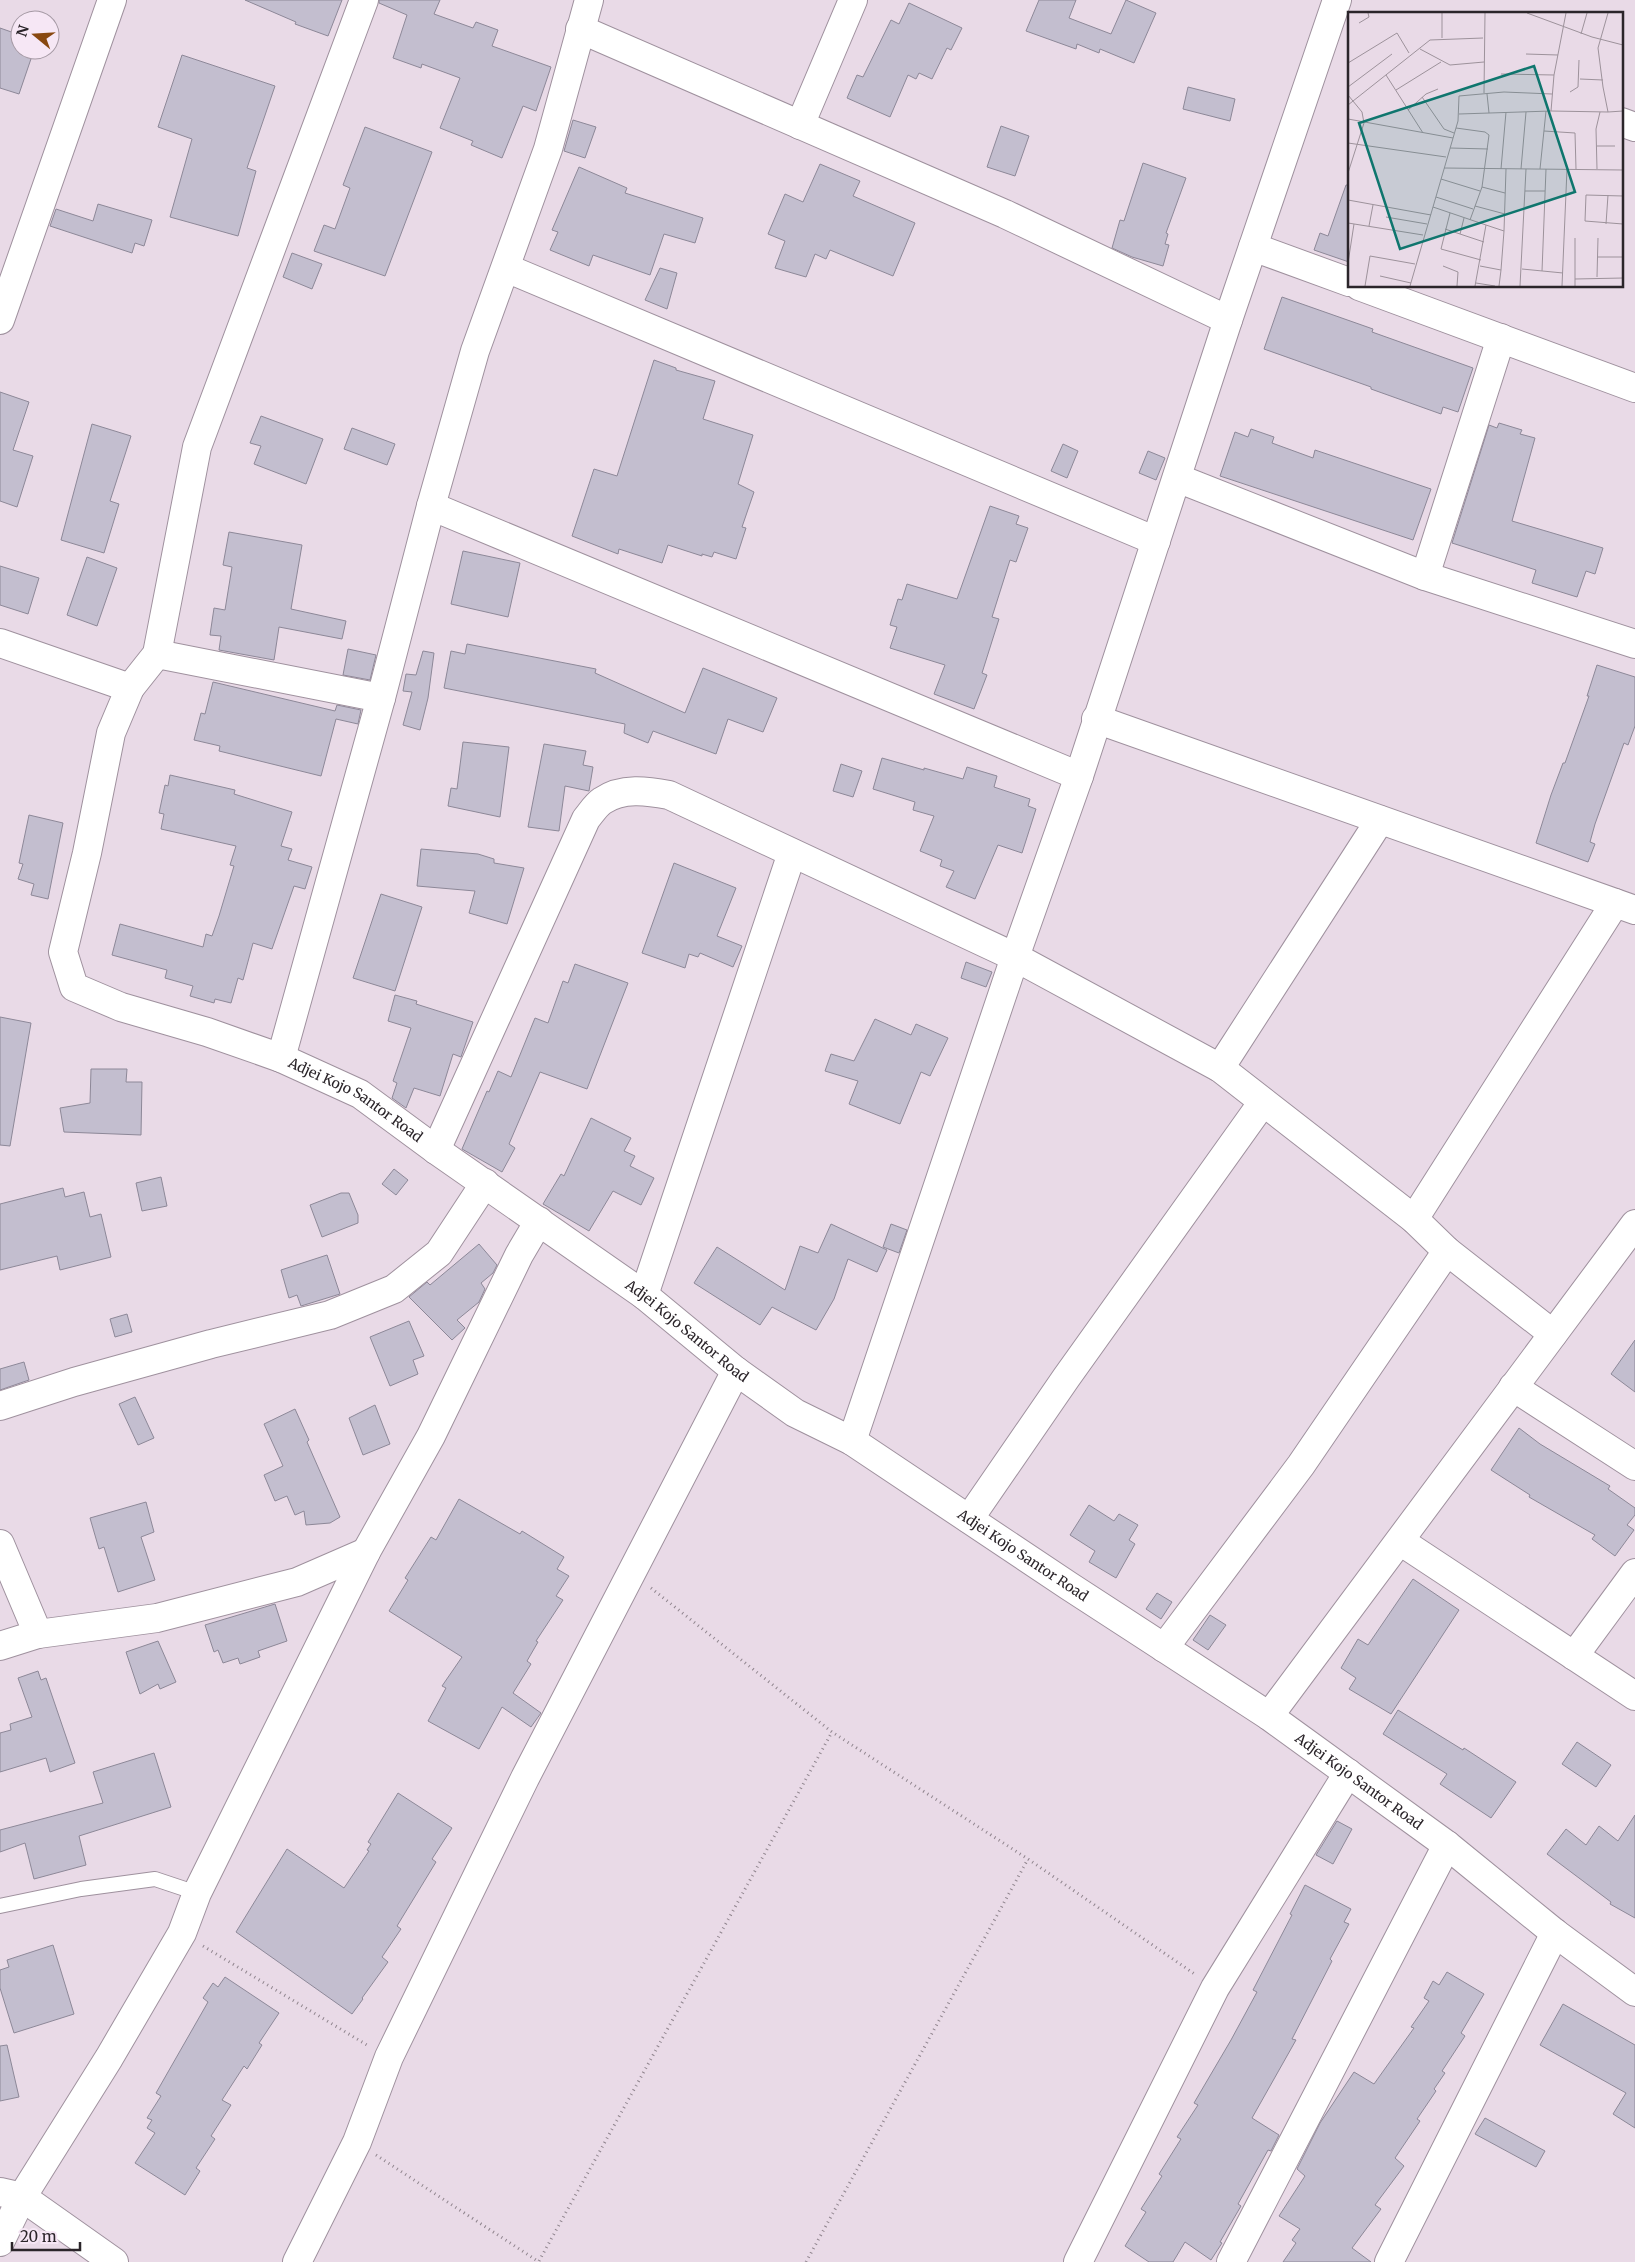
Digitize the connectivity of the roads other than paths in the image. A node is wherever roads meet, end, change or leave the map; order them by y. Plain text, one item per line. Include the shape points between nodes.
1 (112, 0) edge
2 (364, 0) edge
3 (589, 0) edge
4 (853, 0) edge
5 (1340, 9) edge
6 (580, 29) junction
7 (1622, 122) edge
8 (800, 125) junction
9 (1635, 127) edge
10 (1253, 247) junction
11 (506, 268) junction
12 (1348, 282) edge
13 (1364, 288) edge
14 (0, 320) edge
15 (1228, 320) junction
16 (1501, 338) junction
17 (1635, 388) edge
18 (1176, 478) junction
19 (431, 506) junction
20 (1156, 541) junction
21 (1425, 576) junction
22 (0, 644) edge
23 (1635, 644) edge
24 (157, 654) junction
25 (130, 688) junction
26 (382, 698) junction
27 (1096, 719) junction
28 (1079, 776) junction
29 (1380, 820) junction
30 (792, 853) junction
31 (1625, 907) edge
32 (1015, 957) junction
33 (281, 1058) junction
34 (1220, 1068) junction
35 (1264, 1102) junction
36 (436, 1150) junction
37 (485, 1183) junction
38 (1414, 1219) junction
39 (539, 1221) junction
40 (1635, 1224) edge
41 (1447, 1251) junction
42 (644, 1295) junction
43 (1553, 1334) junction
44 (736, 1371) junction
45 (1513, 1388) junction
46 (0, 1406) edge
47 (852, 1441) junction
48 (1635, 1466) edge
49 (969, 1519) junction
50 (1400, 1541) junction
51 (0, 1544) edge
52 (366, 1552) junction
53 (1635, 1573) edge
54 (38, 1634) junction
55 (0, 1646) edge
56 (1164, 1648) junction
57 (1574, 1656) junction
58 (1635, 1696) edge
59 (1269, 1716) junction
60 (1348, 1772) junction
61 (1447, 1845) junction
62 (197, 1893) junction
63 (0, 1906) edge
64 (1555, 1933) junction
65 (1635, 1992) edge
66 (11, 2194) edge
67 (0, 2242) edge
68 (114, 2262) edge
69 (297, 2262) edge
70 (1078, 2262) edge
71 (1231, 2262) edge
72 (1389, 2262) edge

1 - 14 street
2 - 24 street via 197,447
3 - 6 street
4 - 8 street
5 - 10 street via 1308,83
6 - 8 street
6 - 11 street via 548,149
7 - 9 street
8 - 15 street via 1005,214
10 - 12 street
10 - 15 street
11 - 19 street via 475,351
11 - 20 street
13 - 16 street
15 - 18 street
16 - 17 street
16 - 21 street
18 - 20 street
18 - 21 street
19 - 26 street
19 - 28 street
20 - 27 street
21 - 23 street
22 - 25 street
24 - 25 street
24 - 26 street
25 - 33 street, Adjei Kojo Santor Road via 111,732 63,952 74,987 121,1007
26 - 33 street
27 - 28 street
27 - 29 street
28 - 32 street
29 - 31 street
29 - 34 street
30 - 32 street
30 - 36 street via 670,795 643,790 602,801 586,819
30 - 42 street
31 - 38 street
32 - 34 street
32 - 47 street
33 - 36 street, Adjei Kojo Santor Road via 360,1094
34 - 35 street
35 - 38 street
35 - 49 street
36 - 37 street, Adjei Kojo Santor Road
37 - 39 street, Adjei Kojo Santor Road
37 - 46 street via 438,1253 394,1289 330,1315 202,1346
38 - 41 street
39 - 42 street, Adjei Kojo Santor Road
39 - 52 street via 431,1436
40 - 43 street
41 - 43 street
41 - 56 street via 1301,1465
42 - 44 street, Adjei Kojo Santor Road
43 - 45 street
44 - 47 street, Adjei Kojo Santor Road via 795,1413
44 - 69 street via 525,1778 389,2058 357,2142
45 - 48 street
45 - 50 street
47 - 49 street, Adjei Kojo Santor Road
49 - 56 street, Adjei Kojo Santor Road
50 - 57 street
50 - 59 street
51 - 54 street
52 - 54 street via 297,1582 157,1618
52 - 62 street
53 - 57 street
54 - 55 street
56 - 59 street, Adjei Kojo Santor Road
57 - 58 street
59 - 60 street, Adjei Kojo Santor Road
60 - 61 street, Adjei Kojo Santor Road
60 - 70 street via 1214,1988
61 - 64 street, Adjei Kojo Santor Road
61 - 71 street
62 - 63 lane via 155,1879 81,1889
62 - 66 street via 182,1933 108,2058
64 - 65 street, Adjei Kojo Santor Road
64 - 72 street
66 - 67 street
66 - 68 street

